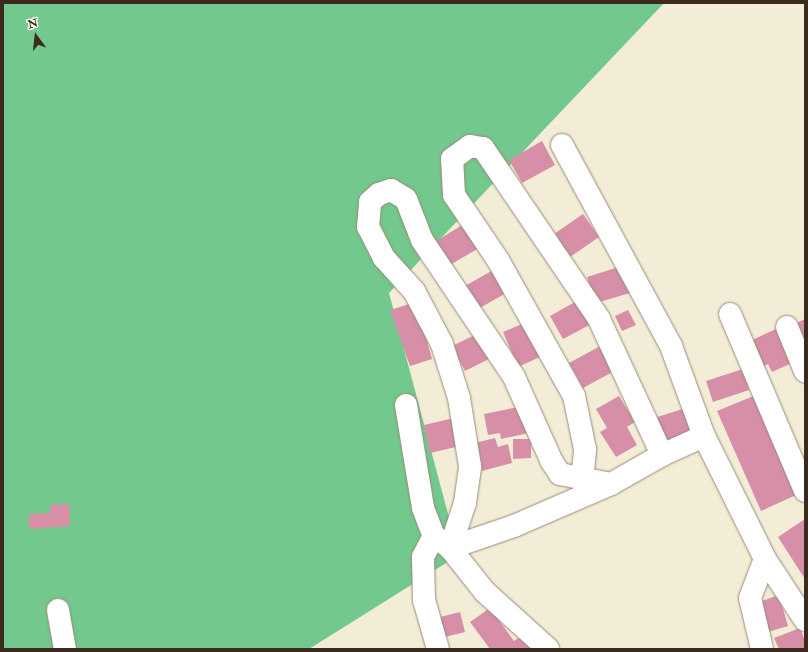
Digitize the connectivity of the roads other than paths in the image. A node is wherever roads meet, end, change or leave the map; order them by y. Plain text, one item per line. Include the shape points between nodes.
1 (562, 145) dead end
2 (730, 314) dead end
3 (787, 327) dead end
4 (805, 371) edge
5 (406, 405) dead end
6 (704, 436) junction
7 (662, 455) junction
8 (582, 480) junction
9 (611, 484) junction
10 (805, 490) edge
11 (442, 542) junction
12 (765, 559) junction
13 (58, 610) dead end
14 (805, 620) edge
15 (65, 649) edge
16 (438, 649) edge
17 (548, 649) edge
18 (762, 649) edge

1 - 6 street via 671,346
2 - 10 street
3 - 4 street
5 - 11 street via 423,508
6 - 7 street
6 - 12 street
7 - 8 street via 599,319 483,148 470,146 452,159 454,195 498,260 574,396 585,448
7 - 9 street
8 - 9 street
8 - 11 street via 560,474 552,462 514,377 422,240 406,199 391,190 379,194 370,202 368,227 384,258 417,298 442,344 459,398 470,466 465,503
9 - 11 street via 514,526
11 - 16 street via 423,557 424,600
11 - 17 street via 484,592
12 - 14 street
12 - 18 street via 750,598
13 - 15 street

